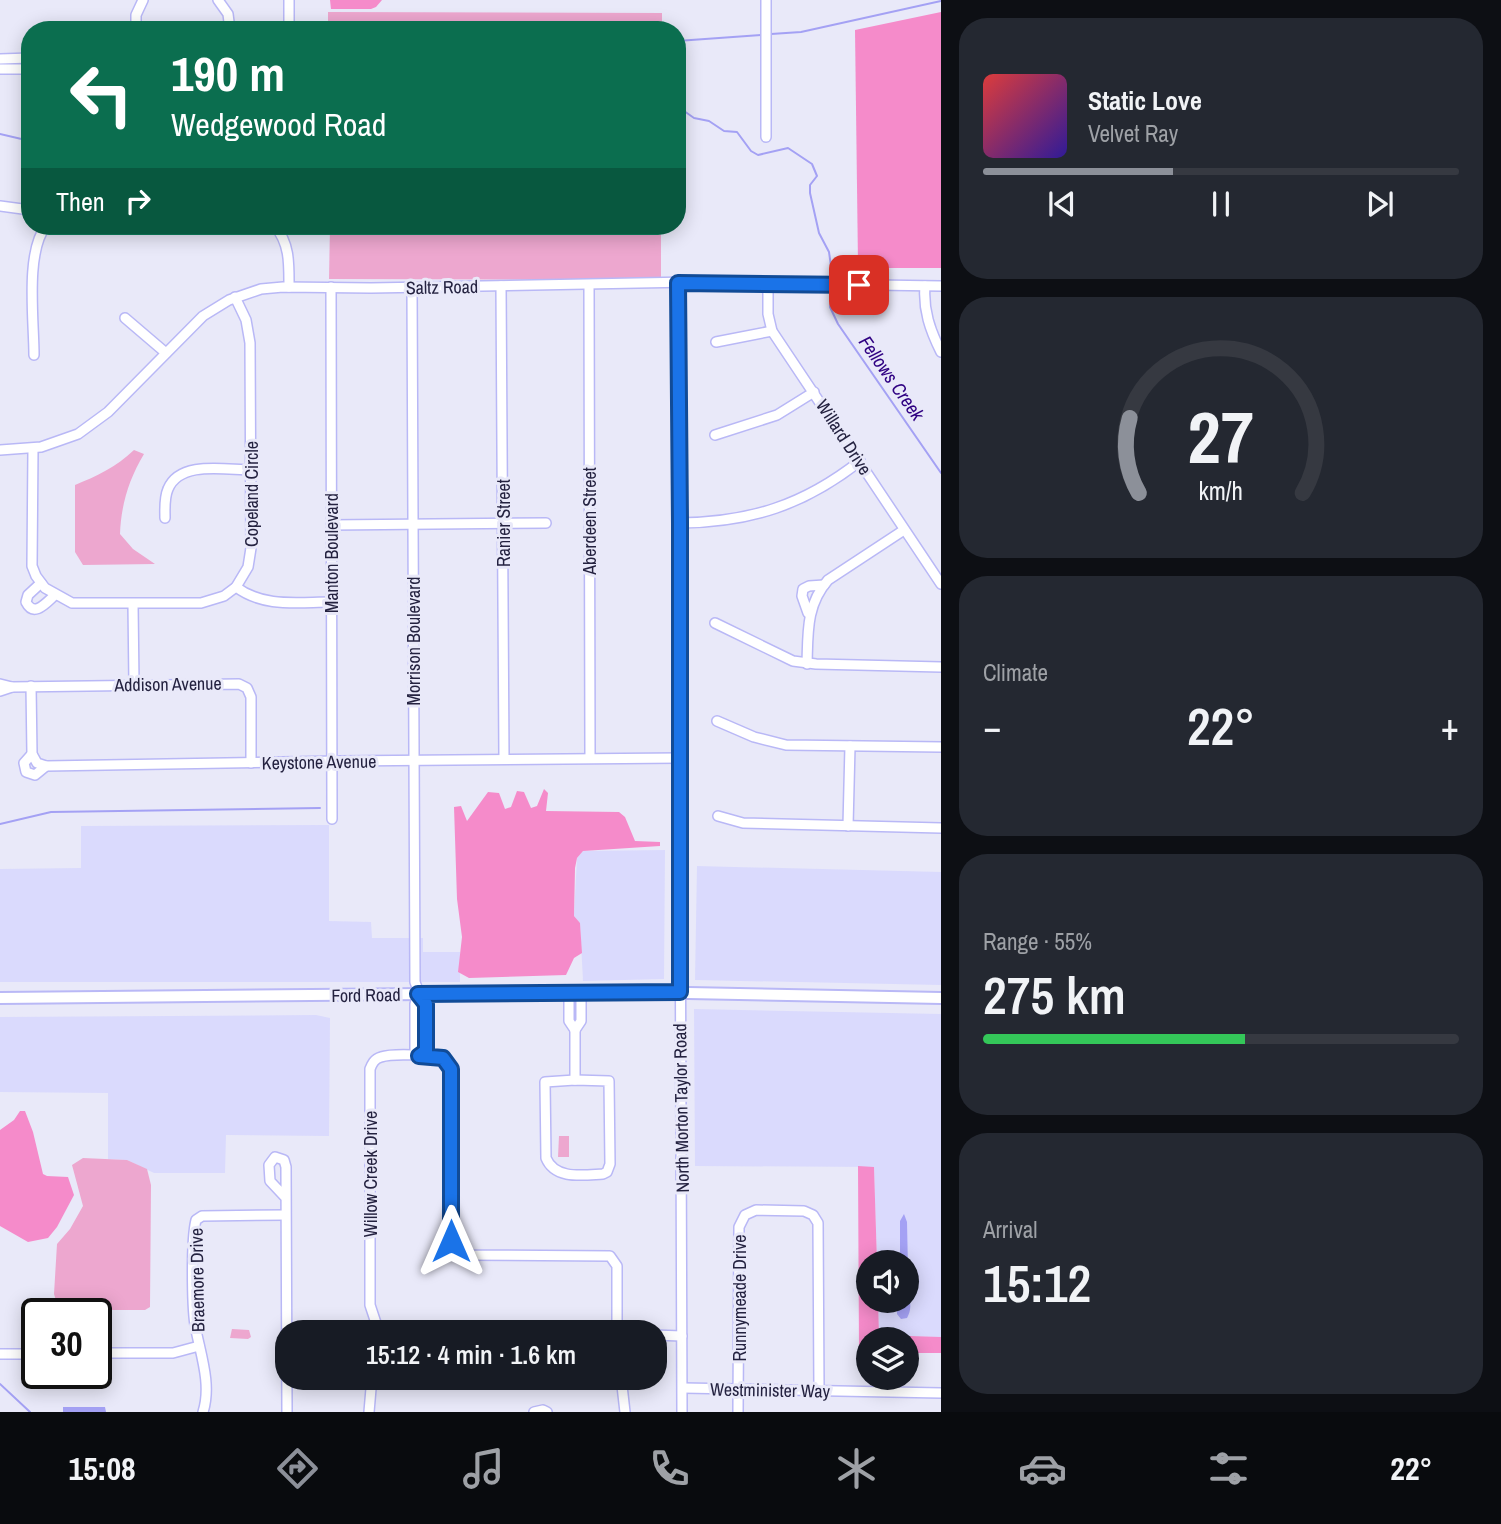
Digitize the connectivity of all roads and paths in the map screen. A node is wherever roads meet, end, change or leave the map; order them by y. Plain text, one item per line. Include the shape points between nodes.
1 (143, 0) edge
2 (218, 0) edge
3 (289, 0) edge
4 (766, 0) edge
5 (136, 21) edge
6 (229, 21) edge
7 (289, 21) edge
8 (0, 58) edge
9 (21, 58) edge
10 (0, 69) edge
11 (21, 69) edge
12 (766, 137) dead end
13 (0, 206) edge
14 (21, 209) edge
15 (39, 235) edge
16 (282, 235) edge
17 (678, 283) junction
18 (768, 284) junction
19 (589, 285) junction
20 (501, 286) junction
21 (925, 286) junction
22 (941, 286) edge
23 (289, 287) junction
24 (331, 287) junction
25 (412, 287) junction
26 (234, 297) junction
27 (125, 318) dead end
28 (772, 331) junction
29 (716, 342) dead end
30 (941, 352) edge
31 (166, 353) junction
32 (34, 355) dead end
33 (814, 392) junction
34 (715, 435) dead end
35 (33, 449) junction
36 (0, 450) edge
37 (860, 461) junction
38 (251, 470) junction
39 (165, 518) dead end
40 (545, 523) dead end
41 (680, 523) junction
42 (413, 524) junction
43 (503, 524) junction
44 (331, 525) junction
45 (904, 530) junction
46 (41, 583) junction
47 (941, 584) edge
48 (824, 585) junction
49 (236, 587) junction
50 (55, 595) junction
51 (331, 602) junction
52 (133, 604) junction
53 (809, 616) junction
54 (715, 623) dead end
55 (807, 664) junction
56 (941, 667) edge
57 (0, 684) edge
58 (134, 684) junction
59 (31, 686) junction
60 (12, 687) junction
61 (0, 691) edge
62 (717, 721) dead end
63 (849, 746) junction
64 (941, 747) edge
65 (32, 754) junction
66 (590, 758) junction
67 (680, 758) junction
68 (504, 759) junction
69 (414, 760) junction
70 (332, 761) junction
71 (251, 763) junction
72 (46, 766) junction
73 (718, 816) dead end
74 (332, 819) dead end
75 (848, 826) junction
76 (941, 828) edge
77 (680, 992) junction
78 (569, 993) junction
79 (581, 993) junction
80 (418, 994) junction
81 (0, 998) edge
82 (941, 998) edge
83 (576, 1030) junction
84 (419, 1056) junction
85 (575, 1080) junction
86 (285, 1197) dead end
87 (285, 1215) junction
88 (375, 1320) edge
89 (617, 1320) edge
90 (667, 1335) edge
91 (682, 1336) junction
92 (199, 1346) junction
93 (112, 1353) edge
94 (0, 1354) edge
95 (21, 1354) edge
96 (682, 1388) junction
97 (738, 1389) junction
98 (371, 1390) edge
99 (622, 1390) edge
100 (819, 1391) junction
101 (941, 1392) edge
102 (203, 1412) edge
103 (286, 1412) edge
104 (369, 1412) edge
105 (534, 1412) edge
106 (547, 1412) edge
107 (625, 1412) edge
108 (682, 1412) edge
109 (738, 1412) edge

1 - 5 street
2 - 6 street
3 - 7 street
4 - 12 street
8 - 9 street
10 - 11 street
13 - 14 street
15 - 32 street via 34,252
16 - 23 street via 289,257
17 - 18 street, Saltz Road
17 - 19 street, Saltz Road
17 - 41 street, North Morton Taylor Road
18 - 21 street, Saltz Road
18 - 28 street, Willard Drive
19 - 20 street, Saltz Road
19 - 66 street, Aberdeen Street
20 - 25 street, Saltz Road
20 - 43 street, Ranier Street
21 - 22 street, Saltz Road
21 - 30 street via 928,321
23 - 24 street, Saltz Road
23 - 26 street, Saltz Road
24 - 25 street, Saltz Road
24 - 44 street, Manton Boulevard
25 - 42 street, Morrison Boulevard
26 - 31 street, Saltz Road via 203,316
26 - 38 street, Copeland Circle via 246,320 250,343
27 - 31 street
28 - 29 street
28 - 33 street, Willard Drive
31 - 35 street, Saltz Road via 92,426
33 - 34 street via 776,415
33 - 37 street, Willard Drive
35 - 36 street, Saltz Road
35 - 46 street via 32,559
37 - 41 street via 819,489 772,510 730,520
37 - 45 street, Willard Drive
38 - 39 street via 182,473 167,490
38 - 49 street, Copeland Circle via 250,556
40 - 43 street
41 - 67 street, North Morton Taylor Road
42 - 43 street
42 - 44 street
42 - 69 street, Morrison Boulevard
43 - 68 street, Ranier Street
44 - 51 street, Manton Boulevard
45 - 47 street, Willard Drive
45 - 48 street
46 - 50 street
46 - 50 street via 28,595 29,608 40,609
48 - 53 street
48 - 53 street via 806,586 802,592
49 - 51 street via 267,601
49 - 52 street via 207,602
50 - 52 street via 72,603
51 - 70 street, Manton Boulevard
52 - 58 street
53 - 55 street
54 - 55 street via 782,657
55 - 56 street
57 - 60 street, Addison Avenue
58 - 59 street, Addison Avenue
58 - 71 street, Addison Avenue via 236,683 247,688 251,697
59 - 60 street, Addison Avenue
59 - 65 street
60 - 61 street, Addison Avenue
62 - 63 street via 775,743
63 - 64 street
63 - 75 street
65 - 72 street via 37,763
65 - 72 street, Keystone Avenue via 24,763 26,772 34,775
66 - 67 street, Keystone Avenue
66 - 68 street, Keystone Avenue
67 - 77 street, North Morton Taylor Road
68 - 69 street, Keystone Avenue
69 - 70 street, Keystone Avenue
69 - 80 street, Morrison Boulevard
70 - 71 street, Keystone Avenue
70 - 74 street, Manton Boulevard
71 - 72 street, Keystone Avenue
73 - 75 street via 743,824
75 - 76 street
77 - 79 main road, Ford Road
77 - 82 main road, Ford Road
77 - 91 street, North Morton Taylor Road
78 - 79 main road, Ford Road
78 - 80 main road, Ford Road
78 - 83 street via 569,1021
79 - 83 street via 581,1021
80 - 81 main road, Ford Road
80 - 84 street via 415,1051
83 - 85 street
84 - 88 street, Willow Creek Drive via 381,1057 370,1069 370,1305
84 - 89 street via 443,1058 451,1069 454,1249 466,1255 610,1256 617,1266
85 - 85 street via 545,1082 546,1158 562,1174 603,1174 610,1164 609,1081
86 - 87 street
87 - 92 street, Braemore Drive via 202,1216 196,1220 194,1315
87 - 103 street
90 - 91 street
91 - 96 street, North Morton Taylor Road
92 - 93 street via 173,1353
92 - 102 street via 205,1373
94 - 95 street
96 - 97 street, Westminister Way
96 - 108 street, North Morton Taylor Road
97 - 100 street, Westminister Way
97 - 100 street, Runnymeade Drive via 741,1220 756,1210 804,1211 813,1216 820,1230
97 - 109 street, Runnymeade Drive
98 - 104 street
99 - 107 street
100 - 101 street, Westminister Way
105 - 106 street

